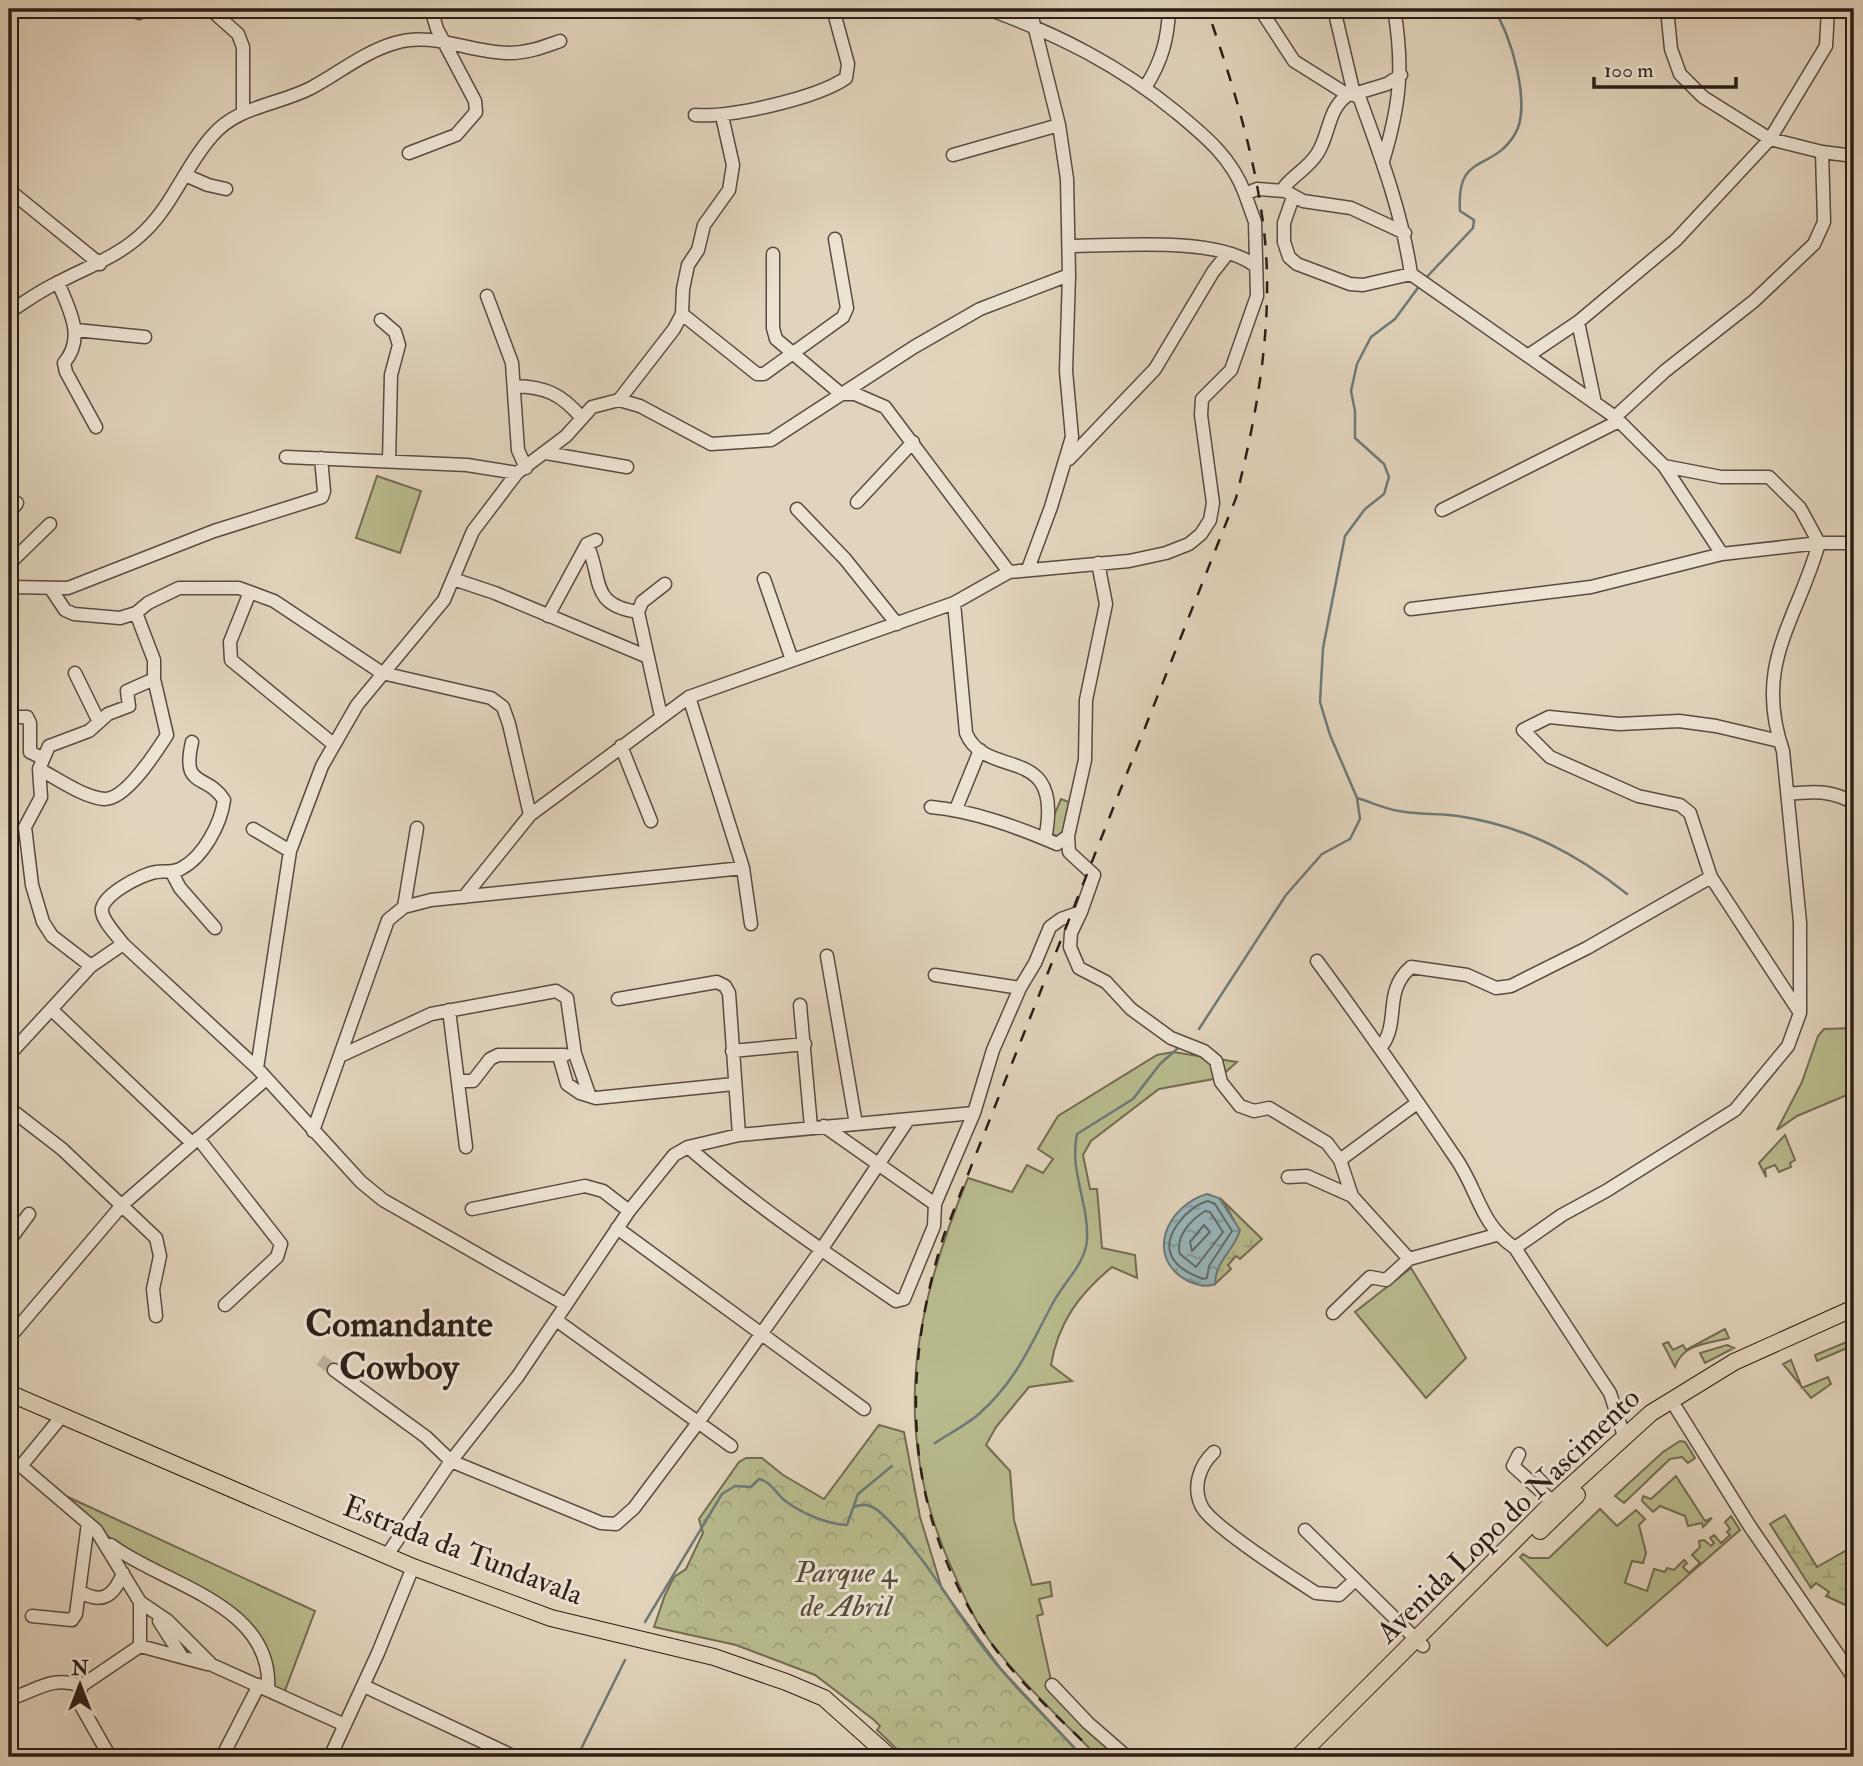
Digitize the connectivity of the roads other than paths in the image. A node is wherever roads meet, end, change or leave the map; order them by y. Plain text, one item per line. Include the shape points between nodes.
1 (210, 9) edge
2 (431, 9) edge
3 (833, 9) edge
4 (988, 9) edge
5 (1030, 9) edge
6 (1169, 9) edge
7 (1260, 9) edge
8 (1334, 9) edge
9 (1394, 9) edge
10 (1667, 9) edge
11 (1828, 9) edge
12 (1035, 29) junction
13 (561, 41) dead end
14 (448, 44) junction
15 (1401, 75) junction
16 (1146, 86) junction
17 (1351, 94) junction
18 (243, 112) junction
19 (695, 115) dead end
20 (722, 116) junction
21 (1059, 124) junction
22 (1770, 139) junction
23 (1822, 152) junction
24 (409, 153) dead end
25 (953, 155) dead end
26 (1854, 156) edge
27 (1383, 161) junction
28 (186, 175) junction
29 (226, 188) dead end
30 (9, 190) edge
31 (1245, 194) junction
32 (1289, 194) junction
33 (1405, 233) junction
34 (835, 239) dead end
35 (1069, 246) junction
36 (1228, 253) junction
37 (773, 254) dead end
38 (100, 264) junction
39 (1254, 265) junction
40 (1069, 275) junction
41 (1417, 279) junction
42 (58, 282) junction
43 (487, 296) dead end
44 (9, 312) edge
45 (682, 314) junction
46 (381, 320) dead end
47 (1578, 322) junction
48 (76, 330) junction
49 (145, 337) dead end
50 (792, 354) junction
51 (1529, 355) junction
52 (515, 386) junction
53 (841, 394) junction
54 (619, 400) junction
55 (1595, 404) junction
56 (581, 417) junction
57 (1617, 419) junction
58 (96, 427) dead end
59 (913, 442) junction
60 (546, 453) junction
61 (286, 457) dead end
62 (321, 458) junction
63 (389, 461) junction
64 (1066, 462) junction
65 (1664, 466) junction
66 (627, 467) dead end
67 (521, 470) junction
68 (857, 502) dead end
69 (797, 509) dead end
70 (1442, 510) dead end
71 (50, 524) dead end
72 (1819, 543) junction
73 (1854, 543) edge
74 (1722, 554) junction
75 (9, 564) edge
76 (1098, 564) junction
77 (1028, 569) junction
78 (1009, 572) junction
79 (453, 579) junction
80 (764, 579) dead end
81 (10, 583) edge
82 (665, 584) dead end
83 (51, 589) junction
84 (250, 592) junction
85 (954, 603) junction
86 (1412, 609) dead end
87 (638, 612) junction
88 (136, 613) junction
89 (548, 616) junction
90 (897, 624) junction
91 (648, 657) junction
92 (792, 660) junction
93 (75, 673) dead end
94 (382, 673) junction
95 (154, 679) junction
96 (689, 698) junction
97 (661, 716) junction
98 (9, 717) edge
99 (99, 722) junction
100 (1779, 741) junction
101 (191, 742) dead end
102 (332, 743) junction
103 (621, 746) junction
104 (980, 750) junction
105 (40, 763) junction
106 (1788, 794) junction
107 (1854, 803) edge
108 (931, 807) dead end
109 (956, 809) junction
110 (530, 815) junction
111 (651, 821) dead end
112 (417, 828) dead end
113 (253, 829) dead end
114 (1068, 836) junction
115 (1045, 839) junction
116 (290, 851) junction
117 (743, 868) junction
118 (172, 873) junction
119 (1711, 877) junction
120 (464, 897) junction
121 (404, 907) junction
122 (1081, 912) junction
123 (751, 924) dead end
124 (215, 928) dead end
125 (123, 944) junction
126 (827, 956) dead end
127 (1317, 961) dead end
128 (91, 967) junction
129 (935, 975) dead end
130 (1020, 988) junction
131 (618, 999) dead end
132 (800, 1005) dead end
133 (52, 1010) junction
134 (449, 1010) junction
135 (1800, 1013) junction
136 (806, 1044) junction
137 (1381, 1047) junction
138 (732, 1051) junction
139 (575, 1054) junction
140 (9, 1055) edge
141 (340, 1056) junction
142 (559, 1056) junction
143 (257, 1069) junction
144 (266, 1079) junction
145 (458, 1081) junction
146 (734, 1084) junction
147 (589, 1094) junction
148 (1417, 1103) junction
149 (9, 1108) edge
150 (974, 1113) junction
151 (908, 1120) junction
152 (856, 1124) junction
153 (818, 1126) junction
154 (313, 1131) junction
155 (739, 1135) junction
156 (195, 1140) junction
157 (466, 1147) dead end
158 (688, 1147) junction
159 (1340, 1160) junction
160 (878, 1166) junction
161 (1288, 1177) dead end
162 (1352, 1196) junction
163 (123, 1204) junction
164 (935, 1204) junction
165 (472, 1209) dead end
166 (629, 1211) junction
167 (29, 1214) dead end
168 (617, 1228) junction
169 (1496, 1235) junction
170 (9, 1241) edge
171 (1515, 1248) junction
172 (821, 1250) junction
173 (1409, 1259) junction
174 (225, 1304) dead end
175 (565, 1304) junction
176 (1854, 1308) edge
177 (1333, 1313) dead end
178 (156, 1316) dead end
179 (556, 1320) junction
180 (1854, 1320) edge
181 (761, 1331) junction
182 (9, 1338) edge
183 (334, 1370) tunnel mouth
184 (9, 1393) edge
185 (1676, 1408) junction
186 (864, 1409) dead end
187 (62, 1416) junction
188 (697, 1424) junction
189 (1625, 1436) junction
190 (731, 1446) dead end
191 (1214, 1452) dead end
192 (1519, 1454) dead end
193 (451, 1461) junction
194 (15, 1466) edge
195 (1553, 1502) junction
196 (88, 1523) junction
197 (1305, 1530) dead end
198 (105, 1541) junction
199 (387, 1555) junction
200 (413, 1567) junction
201 (123, 1573) junction
202 (1354, 1581) junction
203 (79, 1591) junction
204 (140, 1602) junction
205 (154, 1611) junction
206 (32, 1616) dead end
207 (1419, 1642) junction
208 (140, 1646) junction
209 (182, 1657) junction
210 (212, 1665) junction
211 (1854, 1678) edge
212 (1052, 1685) dead end
213 (81, 1686) junction
214 (364, 1686) junction
215 (263, 1688) junction
216 (9, 1699) edge
217 (345, 1725) junction
218 (110, 1757) edge
219 (222, 1757) edge
220 (330, 1757) edge
221 (515, 1757) edge
222 (890, 1757) edge
223 (1127, 1757) edge
224 (1298, 1757) edge
225 (1311, 1757) edge

1 - 18 street via 237,34 243,47
2 - 14 street
3 - 20 street via 848,64 846,78 811,93
4 - 12 street
5 - 12 street
6 - 16 street via 1167,38 1157,71
7 - 17 street via 1294,61
8 - 17 street
9 - 15 street
10 - 22 street via 1671,49 1680,74 1703,97
11 - 22 street via 1826,46
12 - 16 street via 1092,53
12 - 21 street
13 - 14 street via 534,51 508,53
14 - 18 street via 431,38 394,43 310,89
14 - 24 street via 476,111 456,135
15 - 17 street
15 - 27 street via 1400,99
16 - 31 street via 1208,138 1237,173
17 - 27 street via 1360,99
17 - 32 street via 1332,114 1319,151 1305,171 1285,186
18 - 28 street via 211,136
19 - 20 street
20 - 45 street via 733,177 704,225 698,250 688,265
21 - 25 street
21 - 35 street
22 - 23 street
22 - 47 street via 1676,240
23 - 26 street
23 - 57 street via 1824,222 1814,244
27 - 33 street
28 - 29 street
28 - 38 street via 145,232
30 - 38 street
31 - 32 street via 1257,189
31 - 39 street via 1255,222
32 - 33 street via 1351,208
32 - 41 street via 1284,242 1297,264 1350,284
33 - 41 street
34 - 50 street via 847,308 836,324
35 - 36 street via 1162,243
35 - 40 street
36 - 39 street via 1243,256
36 - 64 street via 1155,369
37 - 50 street via 773,328 776,339
38 - 42 street
39 - 76 street via 1259,278 1257,296 1231,370 1202,399 1213,503 1210,520 1201,534 1166,554
40 - 53 street via 980,309
40 - 64 street via 1066,371 1072,437
41 - 51 street
42 - 44 street
42 - 48 street
43 - 52 street via 512,363
45 - 50 street via 757,374
45 - 54 street
46 - 63 street via 395,332 399,345 391,375
47 - 51 street
47 - 55 street
48 - 49 street
48 - 58 street via 75,347 64,363
50 - 53 street
51 - 55 street
52 - 56 street via 546,388
52 - 67 street
53 - 54 street via 771,440 734,444 711,444 640,406
53 - 59 street via 855,394 885,407
54 - 56 street via 592,407
55 - 57 street
56 - 60 street
57 - 65 street
57 - 70 street
59 - 68 street
59 - 78 street
60 - 66 street
60 - 67 street
61 - 62 street
62 - 63 street
62 - 83 street via 322,497 214,531 97,578
63 - 67 street
64 - 77 street
65 - 72 street via 1721,477 1769,477 1800,509
65 - 74 street
67 - 79 street via 473,531
69 - 90 street
71 - 75 street
72 - 73 street
72 - 74 street
72 - 100 street via 1774,669
74 - 86 street via 1591,587
76 - 77 street
76 - 114 street via 1106,604 1086,700 1085,760
77 - 78 street
78 - 85 street
79 - 89 street
79 - 94 street via 444,600
80 - 92 street
81 - 83 street
82 - 87 street via 642,602
83 - 88 street via 65,610 74,614 120,618
84 - 88 street via 189,586 153,600
84 - 94 street via 274,601
84 - 102 street via 230,642 231,660
85 - 90 street
85 - 104 street via 966,733
87 - 89 street via 613,607 603,597 592,542
87 - 91 street
88 - 95 street via 154,660
89 - 91 street
90 - 92 street
91 - 97 street
92 - 96 street
93 - 99 street
94 - 102 street
94 - 110 street via 491,698 503,707
95 - 99 street via 127,691 129,706
95 - 105 street via 167,735 126,790 112,798 93,796
96 - 97 street
96 - 117 street
97 - 103 street
98 - 105 street via 27,718 30,752
99 - 105 street via 89,731 49,746
100 - 106 street
100 - 119 street via 1678,721 1619,724 1549,717 1523,730 1550,757 1638,796 1681,805 1690,813
101 - 118 street via 190,774 219,792 223,808 208,842
102 - 116 street
103 - 110 street
103 - 111 street
104 - 109 street
104 - 115 street via 1037,778 1048,794 1051,813
105 - 128 street via 41,797 25,827 36,905 52,936
106 - 107 street via 1815,790
106 - 135 street via 1800,922
108 - 109 street
109 - 115 street
110 - 120 street
112 - 121 street
113 - 116 street
114 - 115 street via 1057,844
114 - 122 street via 1069,852 1094,875
116 - 143 street
117 - 120 street
117 - 123 street
118 - 124 street
118 - 125 street via 146,875 109,895 102,913
119 - 135 street
119 - 137 street via 1511,986 1496,988 1467,975 1411,967 1397,985 1390,1014 1392,1028
120 - 121 street
121 - 141 street via 388,920
122 - 130 street via 1050,927
122 - 159 street via 1070,947 1079,968 1106,982 1131,1009 1171,1038 1216,1061 1221,1082 1240,1106 1282,1114 1318,1136
125 - 128 street
125 - 143 street
126 - 152 street
127 - 137 street
128 - 133 street
129 - 130 street
130 - 150 street via 993,1050
131 - 138 street via 717,982 729,993
132 - 136 street
133 - 140 street
133 - 156 street
134 - 139 street via 563,993
134 - 141 street via 418,1019
134 - 145 street
135 - 171 street via 1788,1046 1735,1110
136 - 138 street
136 - 153 street
137 - 148 street
138 - 146 street
139 - 142 street
139 - 147 street
141 - 154 street
142 - 145 street via 498,1055 473,1080
142 - 147 street via 567,1084
143 - 144 street
144 - 154 street
144 - 156 street
145 - 157 street
146 - 147 street via 607,1098
146 - 155 street
148 - 159 street
148 - 169 street via 1459,1163
149 - 163 street
150 - 151 street
150 - 164 street
151 - 152 street
151 - 160 street
152 - 153 street
153 - 155 street
153 - 160 street
154 - 175 street via 383,1199
155 - 158 street
156 - 163 street
156 - 174 street via 281,1244 276,1258
158 - 166 street via 674,1155
158 - 172 street
159 - 162 street
160 - 164 street
160 - 172 street
161 - 162 street via 1307,1176
162 - 173 street
163 - 178 street via 156,1238 160,1256 153,1289
163 - 182 street
164 - 172 street via 934,1226 904,1299 896,1301
165 - 166 street via 585,1186 603,1191
166 - 168 street
167 - 170 street
168 - 175 street
168 - 181 street
169 - 171 street
169 - 173 street
171 - 189 street via 1609,1393
172 - 181 street
173 - 177 street via 1386,1279 1370,1277
175 - 179 street
176 - 189 main road, Avenida Lopo do Nascimento via 1734,1362 1670,1400
179 - 188 street
179 - 193 street
180 - 185 main road, Avenida Lopo do Nascimento via 1751,1365
181 - 186 street
181 - 188 street
183 - 193 street via 426,1437
184 - 187 main road, Estrada da Tundavala
185 - 207 main road, Avenida Lopo do Nascimento via 1628,1446
185 - 211 street
187 - 194 street
187 - 199 main road, Estrada da Tundavala
188 - 190 street
188 - 193 street via 634,1508 616,1524 601,1523
189 - 195 main road, Avenida Lopo do Nascimento
191 - 202 street via 1201,1469 1197,1484 1204,1511 1316,1593 1339,1595
192 - 195 street via 1513,1466
193 - 199 street
194 - 196 street
195 - 207 main road, Avenida Lopo do Nascimento
196 - 198 street
196 - 203 street
197 - 202 street
198 - 201 street
198 - 215 street via 139,1566 207,1595 250,1632 270,1675
199 - 200 main road, Estrada da Tundavala
200 - 214 street
200 - 222 main road, Estrada da Tundavala via 551,1618 714,1657 786,1682 824,1698
201 - 203 street via 114,1593 106,1598 91,1598
201 - 204 street
202 - 207 street
203 - 206 street via 72,1620
204 - 205 street
204 - 208 street
205 - 209 street
205 - 210 street
207 - 224 main road, Avenida Lopo do Nascimento
207 - 225 main road, Avenida Lopo do Nascimento
208 - 209 street
208 - 213 street
209 - 210 street
210 - 215 street
212 - 223 street
213 - 216 street via 51,1682
213 - 218 street via 80,1704
214 - 217 street
214 - 221 street
215 - 217 street
215 - 219 street
217 - 220 street

